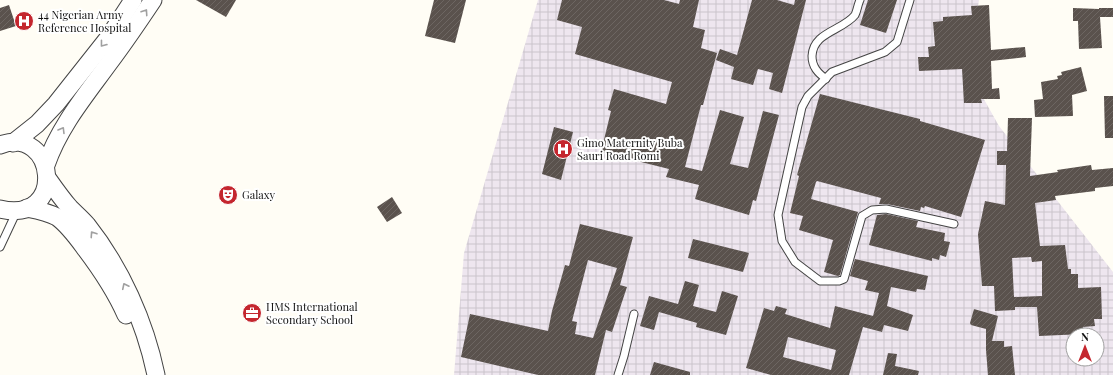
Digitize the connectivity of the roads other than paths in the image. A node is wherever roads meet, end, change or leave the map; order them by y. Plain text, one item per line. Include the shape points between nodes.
1 (133, 0) edge
2 (153, 0) edge
3 (860, 0) edge
4 (910, 0) edge
5 (826, 78) junction
6 (7, 144) edge
7 (47, 172) junction
8 (0, 209) edge
9 (24, 209) junction
10 (954, 224) dead end
11 (0, 247) edge
12 (634, 314) dead end
13 (144, 375) edge
14 (156, 375) edge
15 (618, 375) edge

1 -> 6 street via 109,37 56,104 37,124
7 -> 2 street via 52,146 73,112
3 - 5 lane via 856,14 818,40 812,50 816,72
4 - 5 lane via 897,42 886,52 832,72
5 - 10 lane via 808,96 802,107 778,215 782,241 795,262 820,281 844,279 862,216 872,210 886,209
6 - 7 street via 22,144 33,149 42,157
7 - 9 street via 46,188 42,196
14 -> 7 street via 144,330 115,267
8 - 9 street
9 - 11 lane via 15,215
9 - 13 street via 39,210 56,217 72,232 101,269 120,302 133,333
12 - 15 lane

